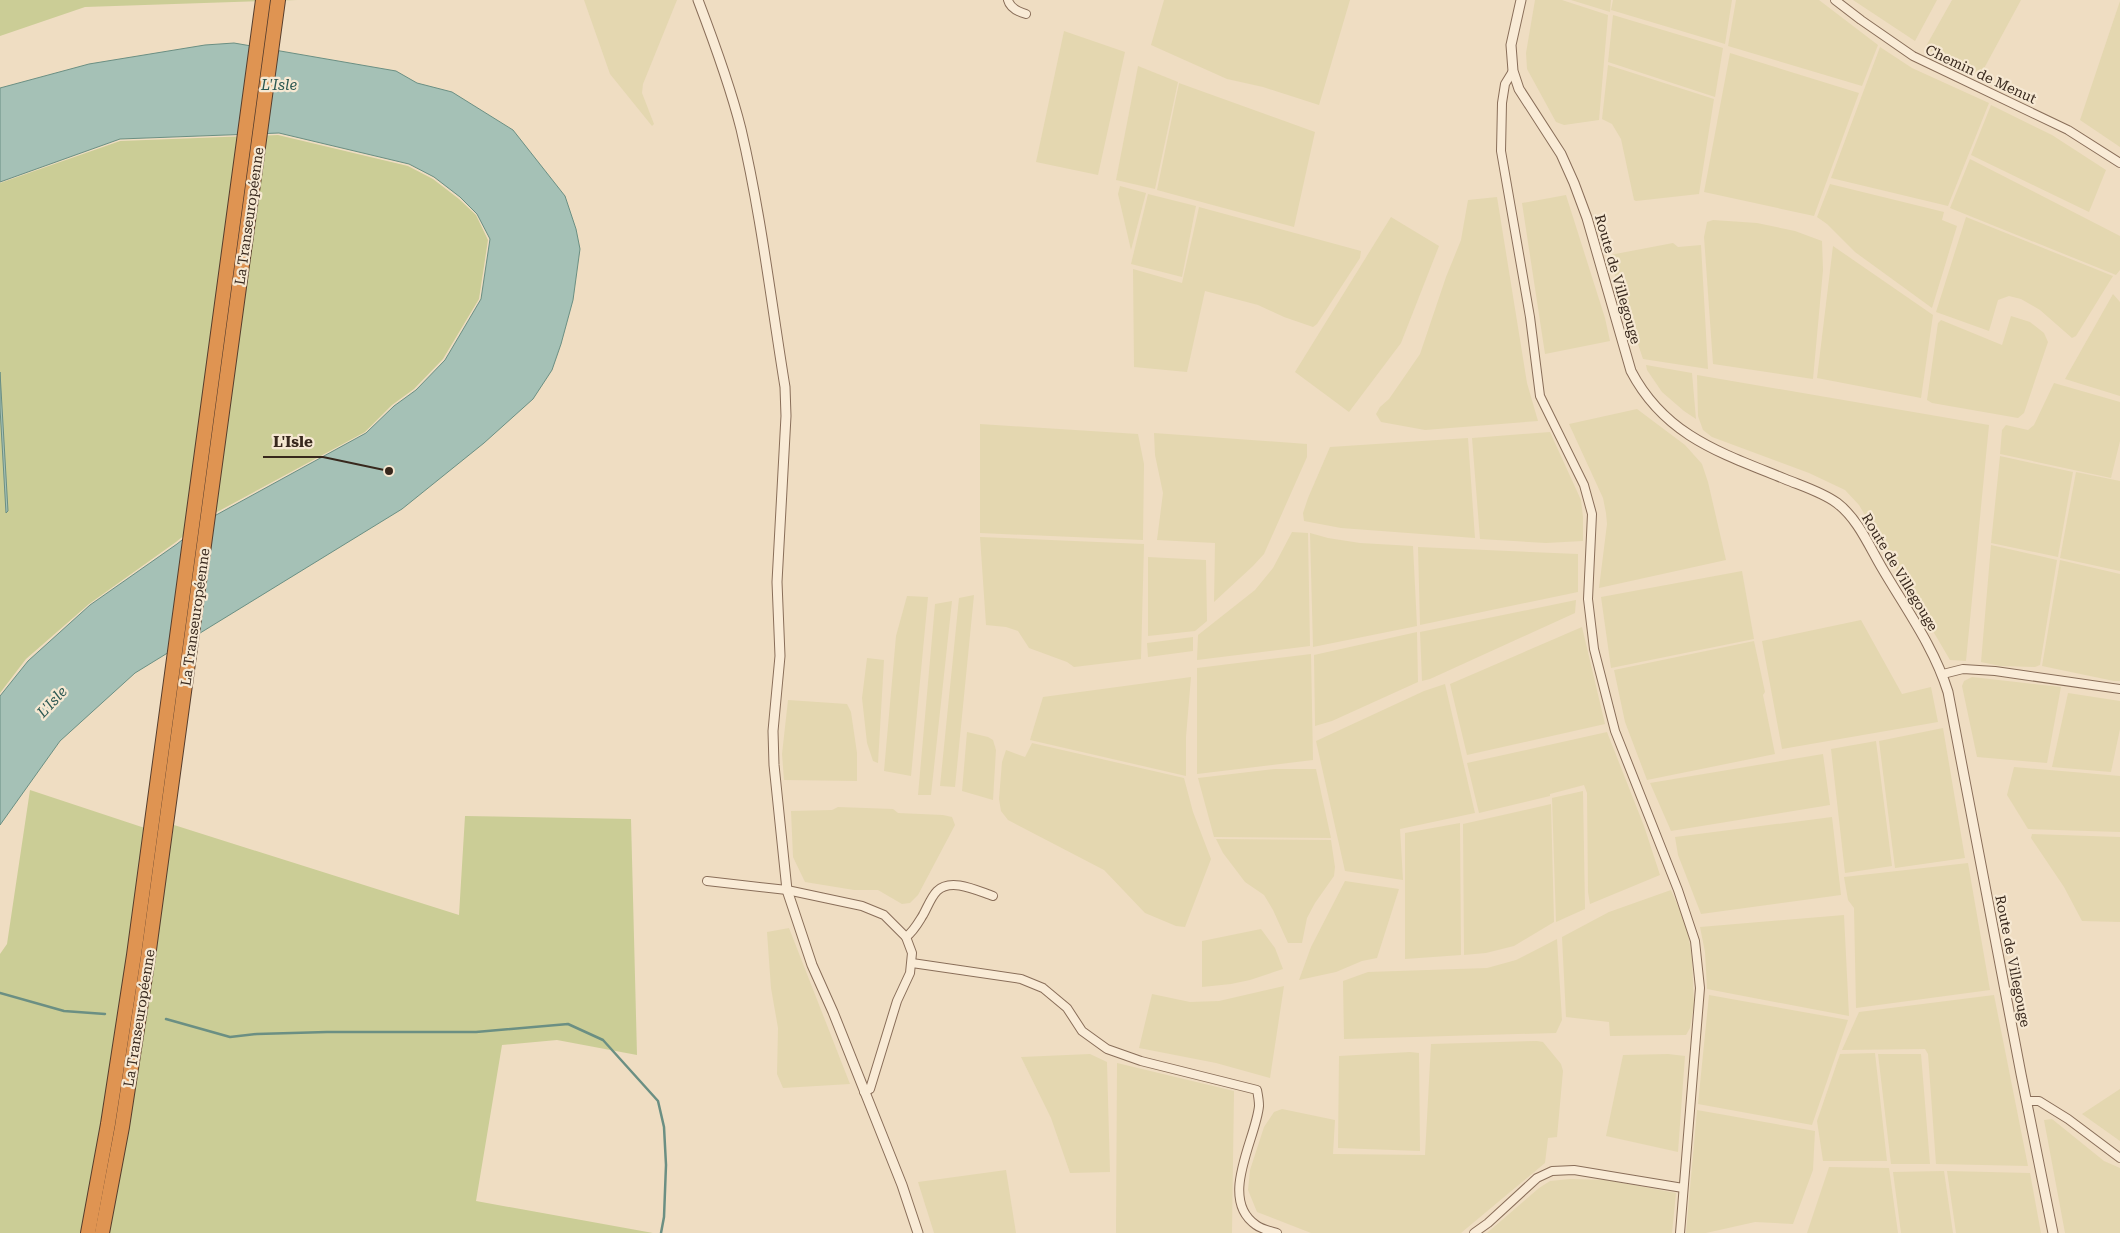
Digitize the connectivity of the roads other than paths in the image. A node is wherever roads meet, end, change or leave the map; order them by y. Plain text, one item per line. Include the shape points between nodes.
1 (263, 0) edge
2 (278, 0) edge
3 (698, 0) edge
4 (1008, 0) edge
5 (1521, 0) edge
6 (1835, 0) edge
7 (1026, 14) dead end
8 (1513, 71) junction
9 (2120, 164) edge
10 (1943, 674) junction
11 (2120, 689) edge
12 (708, 881) dead end
13 (787, 890) junction
14 (994, 896) dead end
15 (906, 937) junction
16 (912, 963) junction
17 (864, 1092) junction
18 (2027, 1101) junction
19 (2120, 1158) edge
20 (1684, 1188) junction
21 (88, 1233) edge
22 (102, 1233) edge
23 (918, 1233) edge
24 (1277, 1233) edge
25 (1474, 1233) edge
26 (1680, 1233) edge
27 (2053, 1233) edge

1 - 21 highway, La Transeuropéenne via 133,964
2 - 22 highway, La Transeuropéenne via 148,958
3 - 13 street via 740,127 759,216 785,387 777,582 780,656 773,731
4 - 7 street via 1009,4
5 - 8 street, Route de Villegouge via 1511,45
6 - 9 street, Chemin de Menut via 1913,56 2068,130
8 - 10 street, Route de Villegouge via 1519,89 1561,154 1574,183 1631,371 1648,400 1661,415 1688,435 1728,456 1824,496 1842,509 1856,524
8 - 20 street via 1505,84 1502,103 1501,151 1530,317 1540,396 1584,485 1592,514 1590,616 1594,649 1615,730 1695,941 1700,988
10 - 11 street via 1963,669 1995,671
10 - 18 street, Route de Villegouge
12 - 13 street
13 - 15 street via 862,906 884,915
13 - 17 street via 812,965
14 - 15 street via 967,888 943,887 936,892
15 - 16 street
16 - 17 street via 870,1089
16 - 24 street via 1021,978 1043,988 1066,1008 1082,1031 1107,1049 1141,1061 1257,1090 1259,1105 1241,1169 1240,1200 1255,1225
17 - 23 street
18 - 19 street via 2039,1101
18 - 27 street, Route de Villegouge
20 - 25 street via 1574,1170 1552,1171 1537,1178
20 - 26 street

